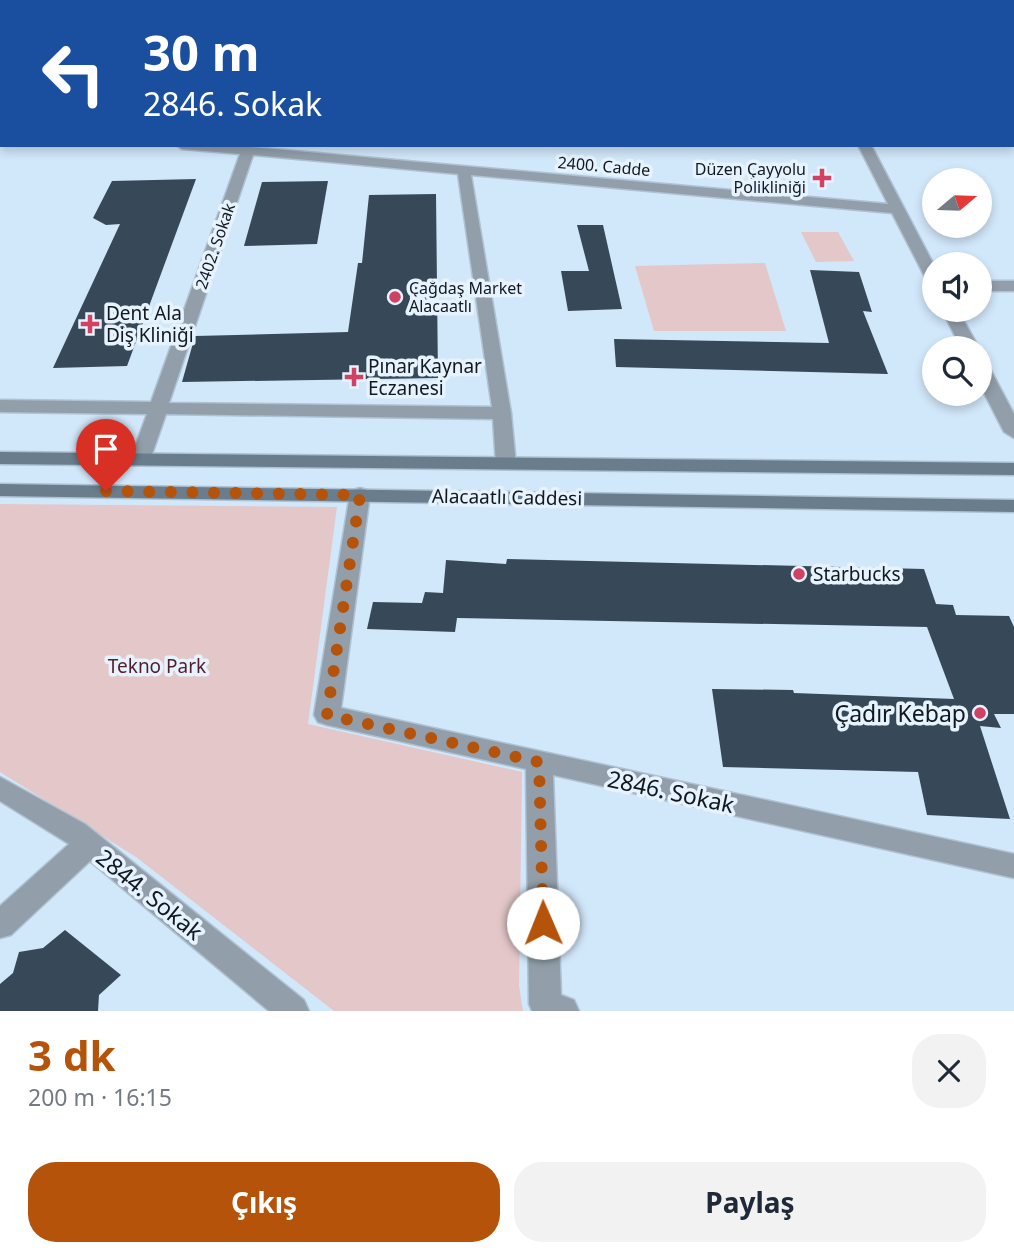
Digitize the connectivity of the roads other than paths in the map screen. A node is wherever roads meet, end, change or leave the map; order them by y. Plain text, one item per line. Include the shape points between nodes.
1 (204, 147) edge
2 (865, 147) edge
3 (248, 151) junction
4 (464, 172) junction
5 (898, 209) junction
6 (922, 256) edge
7 (992, 286) edge
8 (1014, 286) edge
9 (992, 390) edge
10 (0, 406) edge
11 (158, 408) junction
12 (502, 413) junction
13 (1014, 432) edge
14 (0, 458) edge
15 (140, 460) junction
16 (506, 465) junction
17 (1014, 469) edge
18 (0, 490) edge
19 (360, 495) junction
20 (1014, 506) edge
21 (539, 762) junction
22 (0, 788) edge
23 (89, 844) junction
24 (1014, 866) edge
25 (0, 925) edge
26 (554, 1007) edge
27 (293, 1011) edge

1 - 3 street, 2400. Cadde
2 - 5 street
3 - 4 street, 2400. Cadde
3 - 11 street, 2402. Sokak
4 - 5 street, 2400. Cadde
4 - 12 street
5 - 6 street
7 - 8 street
9 - 13 street
10 - 11 street
11 - 12 street
11 - 15 street, 2402. Sokak
12 - 16 street
14 - 15 main road, Alacaatlı Caddesi
15 - 16 main road, Alacaatlı Caddesi
16 - 17 main road, Alacaatlı Caddesi
18 - 19 main road, Alacaatlı Caddesi
19 - 20 main road, Alacaatlı Caddesi
19 - 21 street, 2846. Sokak via 327,715
21 - 24 street, 2846. Sokak
21 - 26 street
22 - 23 street, 2844. Sokak
23 - 25 street
23 - 27 street, 2844. Sokak

